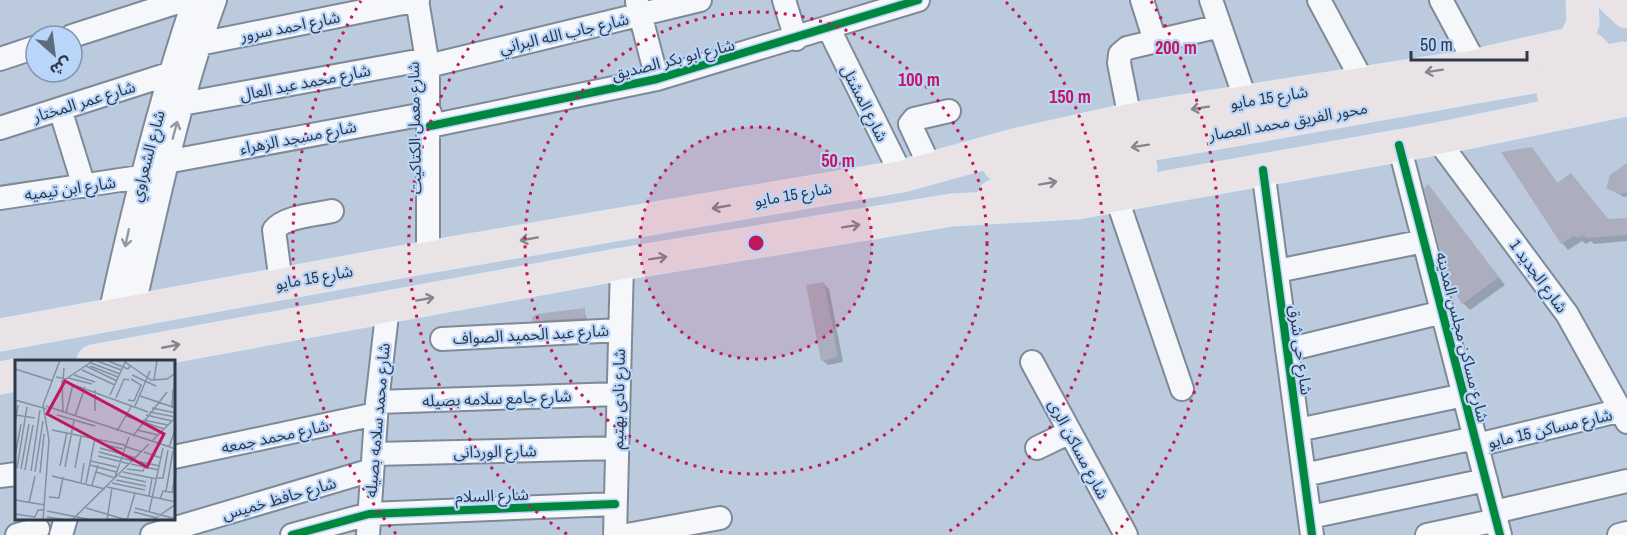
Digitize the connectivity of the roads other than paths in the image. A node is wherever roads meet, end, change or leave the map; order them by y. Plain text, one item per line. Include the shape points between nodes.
1 (184, 0) edge
2 (194, 0) edge
3 (215, 0) edge
4 (417, 0) edge
5 (700, 0) edge
6 (784, 0) edge
7 (918, 0) edge
8 (1142, 0) edge
9 (1211, 0) edge
10 (1319, 0) edge
11 (1441, 0) edge
12 (1582, 0) edge
13 (1614, 0) edge
14 (639, 8) edge
15 (853, 10) edge
16 (1627, 12) edge
17 (1220, 26) junction
18 (829, 29) junction
19 (84, 32) edge
20 (796, 39) junction
21 (1155, 41) junction
22 (199, 44) junction
23 (1574, 44) junction
24 (24, 51) edge
25 (1627, 57) edge
26 (0, 59) edge
27 (428, 62) junction
28 (1476, 64) junction
29 (169, 74) junction
30 (657, 79) junction
31 (1627, 80) edge
32 (1363, 82) junction
33 (1627, 100) edge
34 (1246, 101) junction
35 (182, 104) junction
36 (1587, 107) junction
37 (60, 108) junction
38 (949, 111) dead end
39 (430, 119) junction
40 (1130, 119) junction
41 (0, 128) edge
42 (1437, 139) junction
43 (1399, 146) junction
44 (166, 162) junction
45 (938, 167) junction
46 (1263, 170) junction
47 (902, 176) junction
48 (140, 177) junction
49 (84, 186) junction
50 (1116, 196) junction
51 (0, 198) edge
52 (952, 210) junction
53 (332, 211) dead end
54 (1424, 241) junction
55 (428, 257) junction
56 (622, 264) junction
57 (1277, 271) junction
58 (281, 283) junction
59 (388, 306) junction
60 (122, 312) junction
61 (1443, 312) junction
62 (620, 330) junction
63 (0, 335) edge
64 (442, 339) dead end
65 (1287, 350) junction
66 (104, 360) edge
67 (1032, 362) dead end
68 (15, 375) edge
69 (0, 378) edge
70 (1182, 389) dead end
71 (618, 394) junction
72 (1464, 395) junction
73 (376, 408) junction
74 (1624, 416) edge
75 (1298, 430) junction
76 (1070, 432) junction
77 (1476, 441) junction
78 (617, 448) junction
79 (1037, 448) dead end
80 (176, 457) edge
81 (373, 462) junction
82 (15, 474) edge
83 (1304, 475) junction
84 (0, 476) edge
85 (1486, 480) junction
86 (1627, 481) edge
87 (615, 504) junction
88 (720, 518) dead end
89 (66, 520) edge
90 (1497, 522) edge
91 (368, 524) edge
92 (1311, 526) edge
93 (1627, 533) edge
94 (61, 535) edge
95 (152, 535) edge
96 (292, 535) edge
97 (615, 535) edge
98 (627, 535) edge
99 (1126, 535) edge
100 (1428, 535) edge
101 (1619, 535) edge

1 - 19 street
2 - 29 street, شارع الشعراوي
3 - 22 street, شارع الشعراوي
4 - 22 street, شارع احمد سرور
4 - 27 street, شارع معمل الكتاكيت
5 - 14 street, شارع جاب الله البراني
6 - 20 street
7 - 15 street, شارع ابو بكر الصديق
8 - 21 street
9 - 17 street
10 - 32 street
11 - 28 street
12 - 23 main road via 1583,23
13 - 16 main road
14 - 27 street, شارع جاب الله البراني
14 - 30 street
15 - 18 street, شارع ابو بكر الصديق
17 - 21 street
17 - 34 street
18 - 20 street, شارع ابو بكر الصديق
18 - 47 street, شارع المشتل
20 - 30 street, شارع ابو بكر الصديق
21 - 40 street via 1120,54
22 - 35 street, شارع الشعراوي
23 - 28 main road, شارع 15 مايو
23 - 36 main road via 1598,54 1606,70 1601,96
24 - 26 street
25 -> 45 main road, محور الفريق محمد العصار, bridge via 1550,74 1091,154 1013,164
27 - 35 street, شارع محمد عبد العال
27 - 39 street, شارع معمل الكتاكيت
28 -> 32 main road, شارع 15 مايو
29 - 37 street, شارع عمر المختار
29 - 48 street, شارع الشعراوي
30 - 39 street, شارع ابو بكر الصديق
52 -> 31 main road, محور الفريق محمد العصار, bridge via 1041,184
32 - 34 main road, شارع 15 مايو
33 - 36 main road
34 -> 40 main road, شارع 15 مايو
44 -> 35 street, شارع الشعراوي
36 - 42 main road
37 - 41 street, شارع عمر المختار
37 - 49 street
38 - 45 street via 914,119 910,124
39 - 44 street, شارع مسجد الزهراء
39 - 55 street, شارع معمل الكتاكيت
40 - 45 main road, شارع 15 مايو
42 - 43 main road
42 - 74 street, شارع الجديد 1 via 1567,314
43 - 46 main road
43 - 54 street, شارع مساكن مجلس المدينه
44 - 60 street, شارع الشعراوي
45 - 47 main road, شارع 15 مايو
46 - 50 main road
46 - 57 street, شارع حى شرق
47 -> 55 main road, شارع 15 مايو
48 - 49 street, شارع ابن تيميه
48 -> 60 street, شارع الشعراوي
49 - 51 street, شارع ابن تيميه
50 - 52 main road via 1051,206
50 - 70 street
56 -> 52 main road
53 - 58 street via 276,226
54 - 57 street
54 - 61 street, شارع مساكن مجلس المدينه
55 - 58 main road, شارع 15 مايو
59 -> 56 main road
56 - 62 street, شارع نادى بهتيم
57 - 65 street, شارع حى شرق
58 - 60 main road, شارع 15 مايو
66 -> 59 main road
59 - 73 street, شارع محمد سلامه بصيله
60 - 63 main road, شارع 15 مايو
61 - 65 street
61 - 72 street, شارع مساكن مجلس المدينه
62 - 64 street, شارع عبد الحميد الصواف
62 - 71 street, شارع نادى بهتيم
65 - 75 street, شارع حى شرق
67 - 76 street, شارع مساكن الرى
68 - 69 main road
71 - 73 street, شارع جامع سلامه بصيله
71 - 78 street, شارع نادى بهتيم
72 - 75 street
72 - 77 street, شارع مساكن مجلس المدينه
73 - 80 street, شارع محمد جمعه
73 - 81 street, شارع محمد سلامه بصيله
74 - 77 street, شارع مساكن 15 مايو
75 - 83 street, شارع حى شرق
76 - 79 street
76 - 99 street, شارع مساكن الرى
77 - 83 street, شارع مساكن 15 مايو
77 - 85 street, شارع مساكن مجلس المدينه
78 - 81 street, شارع الوردانى
78 - 87 street, شارع نادى بهتيم
81 - 91 street, شارع محمد سلامه بصيله
81 - 95 street, شارع حافظ خميس
82 - 84 street
83 - 92 street, شارع حى شرق
85 - 90 street, شارع مساكن مجلس المدينه
85 - 92 street
86 - 90 street
87 - 91 street, شارع السلام
87 - 97 street, شارع نادى بهتيم
88 - 98 street
89 - 94 street
90 - 100 street
91 - 96 street, شارع السلام
93 - 101 street

